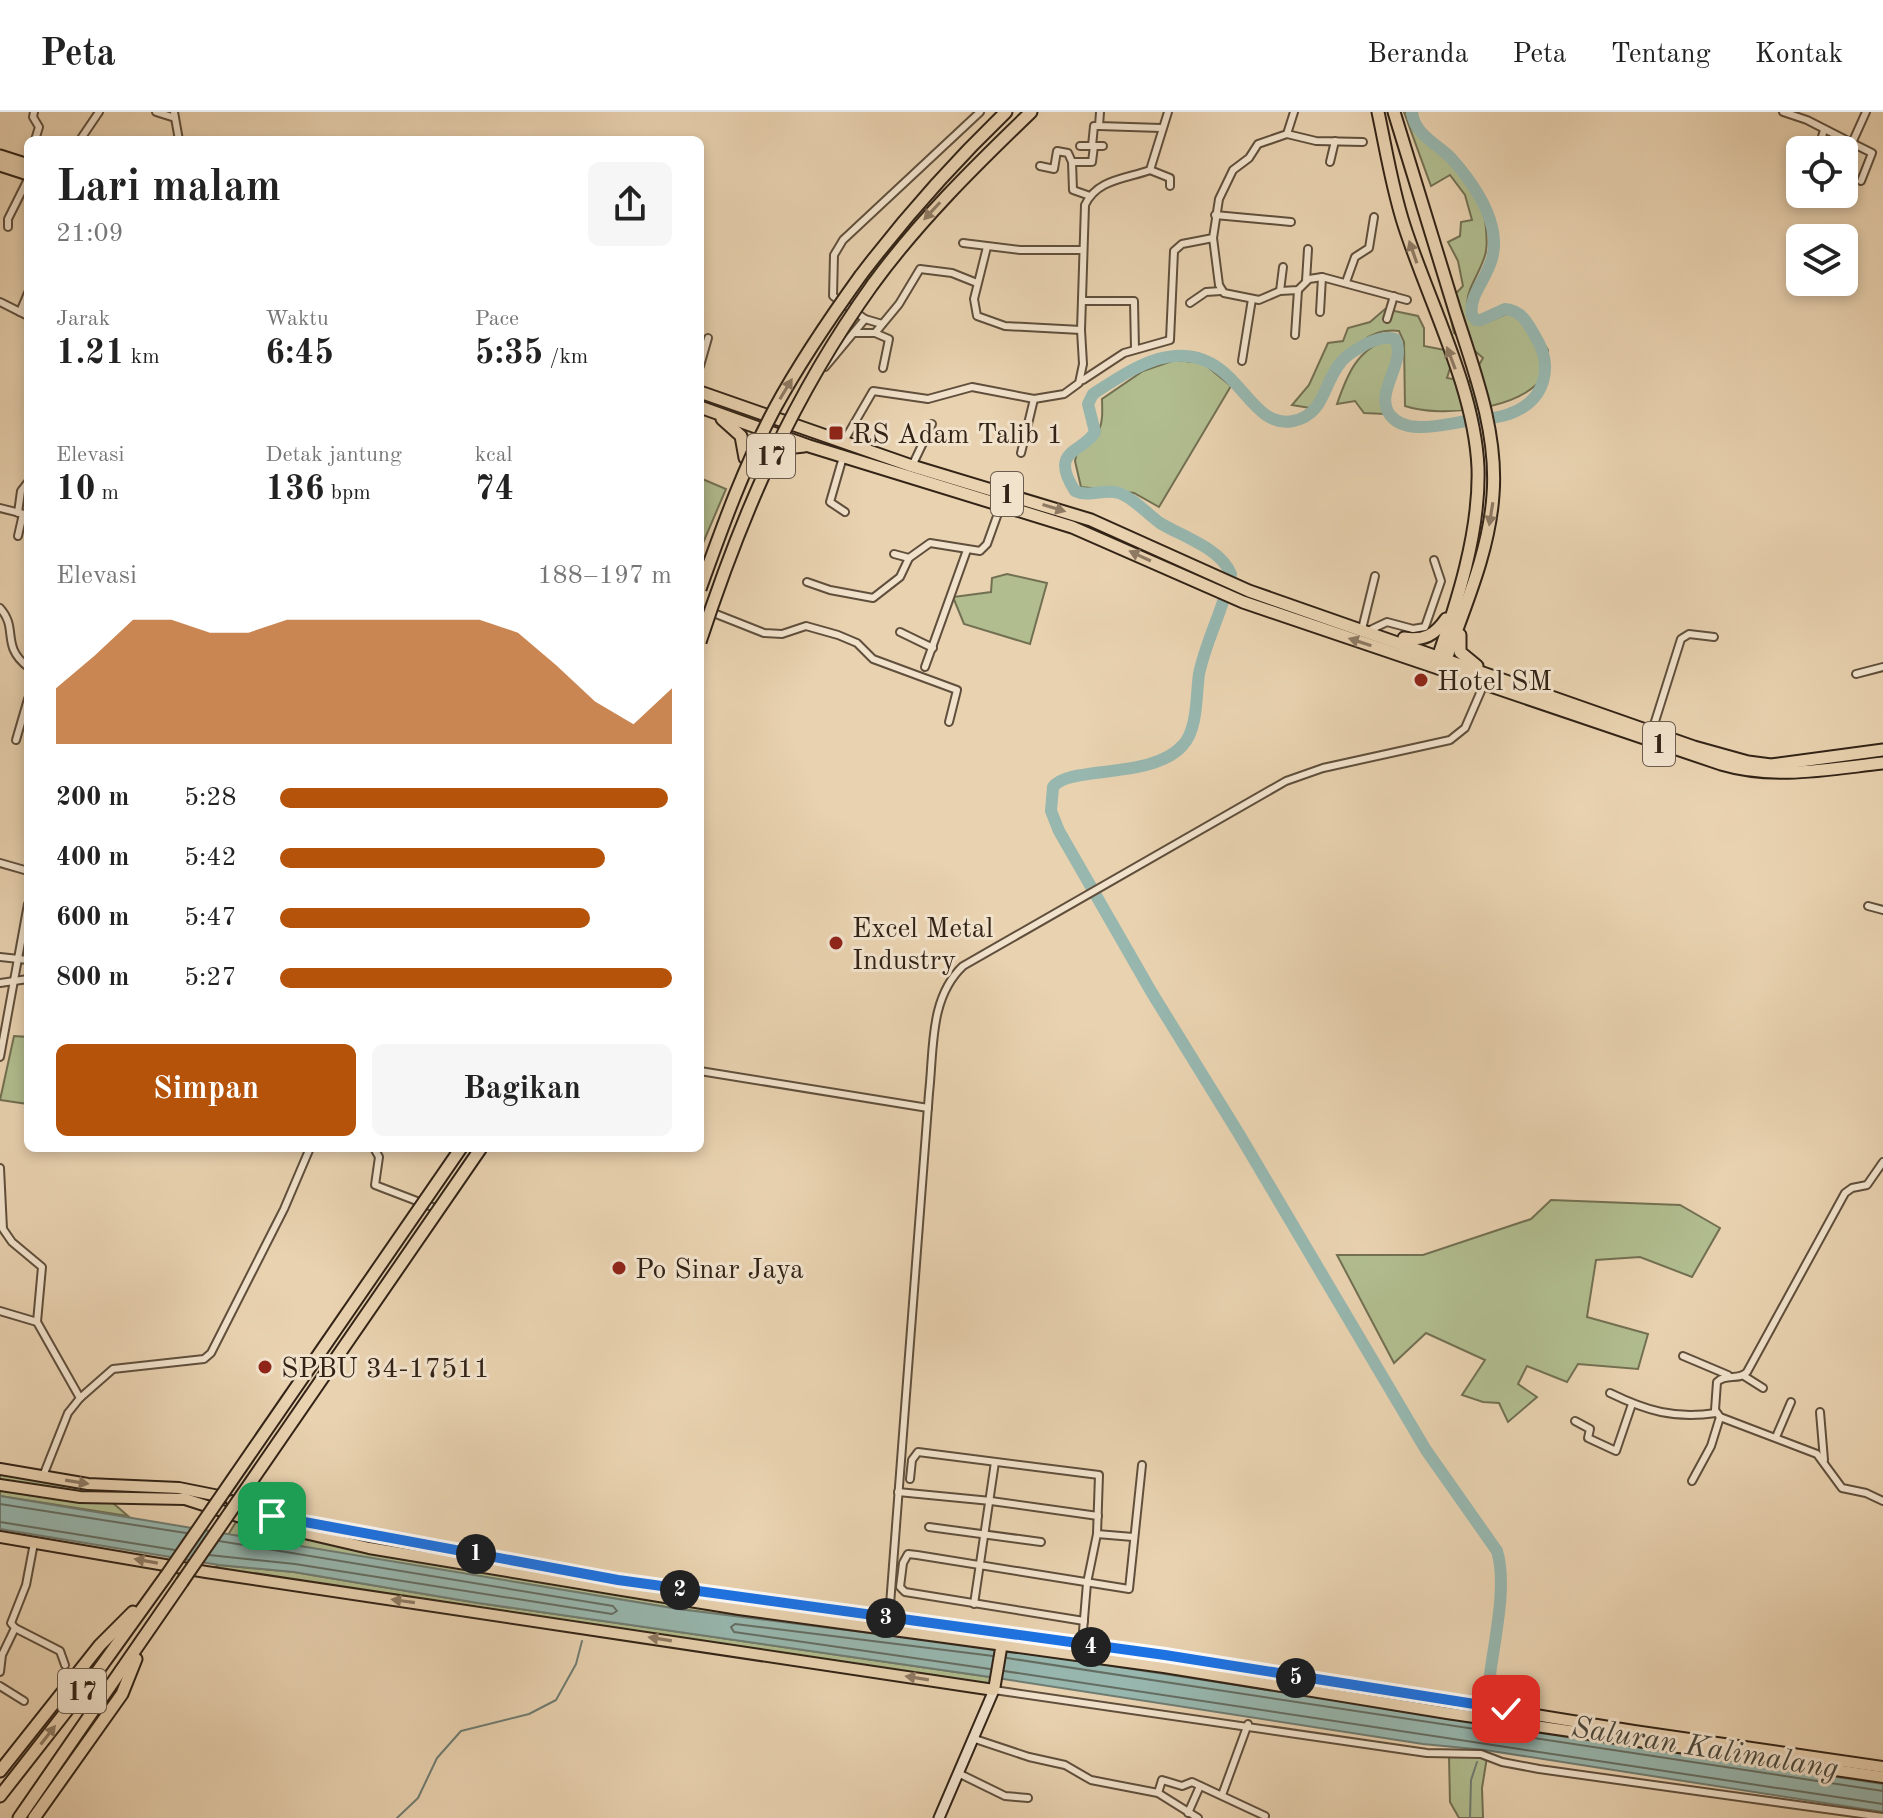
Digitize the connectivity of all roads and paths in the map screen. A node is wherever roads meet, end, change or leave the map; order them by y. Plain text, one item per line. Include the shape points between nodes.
1 (34, 112) edge
2 (99, 112) edge
3 (156, 112) edge
4 (980, 112) edge
5 (1000, 112) edge
6 (1006, 112) edge
7 (1031, 112) edge
8 (1037, 112) edge
9 (1100, 112) edge
10 (1168, 112) edge
11 (1294, 112) edge
12 (1378, 112) edge
13 (1394, 112) edge
14 (1783, 112) edge
15 (1855, 112) edge
16 (175, 115) edge
17 (1864, 116) edge
18 (1099, 126) junction
19 (1161, 128) junction
20 (1824, 130) junction
21 (1287, 134) junction
22 (36, 136) edge
23 (83, 136) edge
24 (178, 136) edge
25 (1822, 136) edge
26 (1837, 136) edge
27 (1855, 136) edge
28 (1335, 141) junction
29 (1363, 142) dead end
30 (1080, 146) dead end
31 (1093, 146) junction
32 (1103, 146) dead end
33 (1858, 146) edge
34 (962, 154) junction
35 (987, 155) junction
36 (0, 156) edge
37 (1072, 162) junction
38 (1330, 162) dead end
39 (0, 165) edge
40 (24, 166) edge
41 (1040, 166) dead end
42 (24, 168) edge
43 (1150, 170) junction
44 (24, 178) edge
45 (1861, 181) dead end
46 (1170, 186) dead end
47 (1090, 196) junction
48 (1215, 215) junction
49 (1374, 217) dead end
50 (1291, 222) dead end
51 (8, 227) dead end
52 (1213, 238) junction
53 (963, 243) dead end
54 (987, 247) junction
55 (1308, 249) dead end
56 (1082, 250) junction
57 (1283, 267) dead end
58 (1322, 277) junction
59 (1306, 281) junction
60 (1346, 282) junction
61 (977, 283) junction
62 (1298, 290) junction
63 (1221, 291) junction
64 (1280, 291) junction
65 (1394, 296) junction
66 (1252, 299) junction
67 (1407, 300) dead end
68 (1084, 301) junction
69 (0, 302) edge
70 (24, 302) edge
71 (1172, 309) junction
72 (20, 312) junction
73 (1320, 312) dead end
74 (24, 314) edge
75 (865, 319) junction
76 (1387, 319) dead end
77 (882, 324) junction
78 (1081, 330) junction
79 (854, 333) junction
80 (875, 333) junction
81 (1295, 335) dead end
82 (708, 338) dead end
83 (1135, 349) junction
84 (704, 352) edge
85 (1242, 361) dead end
86 (883, 368) dead end
87 (1081, 381) junction
88 (704, 393) edge
89 (1034, 399) junction
90 (706, 410) edge
91 (769, 415) junction
92 (794, 423) junction
93 (932, 424) dead end
94 (759, 428) junction
95 (785, 437) junction
96 (844, 441) junction
97 (809, 446) junction
98 (1021, 453) dead end
99 (843, 456) junction
100 (745, 458) junction
101 (912, 466) junction
102 (768, 473) junction
103 (961, 486) junction
104 (24, 487) edge
105 (1001, 505) junction
106 (0, 508) edge
107 (845, 512) dead end
108 (23, 514) edge
109 (741, 525) junction
110 (18, 536) dead end
111 (967, 550) junction
112 (894, 554) dead end
113 (909, 558) junction
114 (1434, 560) dead end
115 (1375, 576) dead end
116 (704, 579) edge
117 (807, 582) dead end
118 (704, 587) edge
119 (0, 608) edge
120 (708, 611) junction
121 (1458, 612) junction
122 (704, 625) edge
123 (704, 628) edge
124 (1368, 631) junction
125 (900, 632) dead end
126 (1714, 637) dead end
127 (933, 648) junction
128 (1440, 663) junction
129 (24, 664) edge
130 (925, 667) dead end
131 (1883, 667) edge
132 (1856, 674) dead end
133 (1501, 679) junction
134 (1484, 684) junction
135 (24, 713) edge
136 (949, 722) dead end
137 (1652, 731) junction
138 (16, 740) dead end
139 (1883, 750) edge
140 (1883, 763) edge
141 (0, 863) edge
142 (24, 870) edge
143 (1868, 906) dead end
144 (1883, 910) edge
145 (24, 924) edge
146 (0, 957) edge
147 (17, 960) junction
148 (24, 960) edge
149 (24, 980) edge
150 (15, 981) junction
151 (0, 983) edge
152 (0, 1057) edge
153 (704, 1072) edge
154 (928, 1108) junction
155 (308, 1152) edge
156 (375, 1152) edge
157 (460, 1152) edge
158 (461, 1152) edge
159 (475, 1152) edge
160 (475, 1152) edge
161 (1883, 1162) edge
162 (0, 1168) edge
163 (431, 1206) junction
164 (0, 1312) edge
165 (37, 1322) junction
166 (1683, 1356) dead end
167 (1744, 1376) junction
168 (1732, 1377) junction
169 (1763, 1388) dead end
170 (1610, 1393) dead end
171 (80, 1398) junction
172 (1791, 1402) dead end
173 (1632, 1404) junction
174 (1820, 1412) dead end
175 (1718, 1415) junction
176 (1575, 1421) dead end
177 (1776, 1437) junction
178 (1824, 1460) junction
179 (995, 1462) junction
180 (1142, 1465) dead end
181 (0, 1469) edge
182 (43, 1476) junction
183 (910, 1479) dead end
184 (1692, 1481) dead end
185 (0, 1485) edge
186 (106, 1491) junction
187 (898, 1492) junction
188 (1882, 1498) edge
189 (228, 1499) junction
190 (991, 1501) junction
191 (217, 1514) junction
192 (1098, 1516) junction
193 (929, 1527) dead end
194 (985, 1534) junction
195 (1097, 1534) junction
196 (0, 1537) edge
197 (1133, 1537) junction
198 (1041, 1542) dead end
199 (34, 1543) junction
200 (455, 1550) junction
201 (453, 1562) junction
202 (183, 1564) junction
203 (979, 1564) junction
204 (163, 1580) junction
205 (1087, 1583) junction
206 (617, 1584) junction
207 (974, 1604) junction
208 (0, 1621) edge
209 (1084, 1621) junction
210 (888, 1624) junction
211 (13, 1626) junction
212 (146, 1637) junction
213 (1002, 1642) junction
214 (1081, 1650) junction
215 (65, 1665) dead end
216 (0, 1672) edge
217 (0, 1686) edge
218 (995, 1687) junction
219 (24, 1701) dead end
220 (1248, 1724) junction
221 (975, 1739) junction
222 (1820, 1763) junction
223 (1883, 1767) edge
224 (0, 1771) edge
225 (960, 1774) junction
226 (1883, 1777) edge
227 (1200, 1786) junction
228 (1158, 1793) junction
229 (1222, 1795) junction
230 (0, 1796) edge
231 (1028, 1798) dead end
232 (1188, 1813) junction
233 (1265, 1816) dead end
234 (1871, 1817) edge
235 (1883, 1817) edge
236 (19, 1818) edge
237 (34, 1818) edge
238 (939, 1818) edge
239 (1198, 1818) edge

1 - 22 street
2 - 23 street
3 - 16 street
4 - 75 street via 837,249 833,296
5 - 34 highway
6 - 34 highway, 17
7 - 35 highway, 17
8 - 35 highway
9 - 18 street
10 - 19 street
11 - 21 street
121 -> 12 highway via 1474,517 1475,443 1464,391 1403,222
13 -> 121 highway via 1491,437 1492,511
14 - 20 street
15 - 17 street
16 - 24 street
17 - 27 street
18 - 19 street
18 - 31 street via 1094,126
19 - 43 street
20 - 25 street
20 - 26 street
21 - 28 street
21 - 48 street via 1258,144 1235,166
28 - 29 street
28 - 38 street
30 - 31 street
31 - 32 street
31 - 37 street via 1092,162
33 - 45 street via 1874,155
116 -> 34 highway, 17, bridge via 775,408 861,275
35 -> 109 highway, 17, bridge via 903,242 809,380
36 - 40 highway
37 - 41 street via 1068,153 1057,151 1054,169
37 - 47 street via 1073,190
39 - 42 highway
43 - 46 street via 1170,178
43 - 47 street via 1104,184
44 - 51 street
47 - 56 street
48 - 50 street
48 - 52 street
49 - 60 street via 1369,248 1355,257
52 - 63 street
52 - 71 street via 1182,244 1174,251
53 - 54 street
54 - 56 street
54 - 61 street
55 - 59 street
56 - 68 street
57 - 64 street
58 - 59 street
58 - 60 street
58 - 73 street
59 - 62 street
60 - 65 street
61 - 77 street via 920,269
61 - 78 street via 977,316 1005,326
62 - 64 street
62 - 81 street
63 - 66 street
63 - 71 street via 1206,292
64 - 66 street
65 - 67 street
65 - 76 street
66 - 85 street
68 - 78 street
68 - 83 street via 1134,301
69 - 72 street
70 - 72 street
71 - 83 street via 1170,340
72 - 74 street
75 - 77 street
75 - 79 street
77 - 80 street
78 - 87 street
79 - 80 street
79 - 92 street via 836,350
80 - 86 street via 889,339
82 - 84 street
83 - 87 street
87 - 89 street via 1064,394
88 - 91 highway, 1
89 - 96 street via 972,387 928,399 876,391
89 - 98 street
90 - 94 highway, 1
90 - 100 highway via 741,436
91 - 92 highway, 1
91 - 95 highway
92 - 96 highway, 1
93 - 101 street
94 - 95 highway, 1
94 - 100 main road
95 - 97 highway, 1
95 - 102 main road
96 - 101 highway, 1
97 - 99 highway, 1
97 - 102 highway via 786,448
99 - 103 highway, 1
99 - 107 street via 830,502
100 - 118 main road
101 - 103 highway, 1
102 - 109 main road
103 - 105 highway, 1
103 -> 124 highway, 1 via 1091,520 1249,591
104 - 108 street
105 - 111 street via 985,548
128 -> 105 highway, 1 via 1243,602 1089,533
106 - 108 street
108 - 110 street
109 - 120 main road
109 - 123 highway, 17, bridge
111 - 113 street via 927,543
111 - 127 street
112 - 113 street
113 - 117 street via 900,577 873,598
114 - 124 street via 1441,581 1425,627 1387,622
115 - 124 street
119 - 129 street via 7,617 9,647
120 - 122 main road
120 - 136 street via 764,633 806,626 857,643 873,659 957,690
121 - 124 highway via 1424,639
121 - 128 highway
121 - 133 highway via 1460,652
124 - 128 highway, 1
125 - 127 street
126 - 137 street via 1689,634 1681,639
127 - 130 street
128 - 133 highway, 1
128 - 134 highway, 1
131 - 132 street
133 - 137 highway, 1
134 - 140 highway, 1 via 1757,773
134 - 154 street via 1465,728 1450,740 1286,781 963,966 948,982 937,1013
135 - 138 street
137 - 139 highway, 1 via 1771,765
141 - 142 street
143 - 144 street
145 - 147 street
146 - 147 street
147 - 148 street
147 - 150 street
149 - 150 street
150 - 151 street
150 - 152 street
153 - 154 street
154 - 187 street
155 - 171 street via 211,1353 204,1359 120,1367
156 - 163 street via 375,1185
157 - 204 highway, 17, bridge
158 - 163 main road
159 - 163 main road
160 - 212 highway, 17, bridge
161 - 167 street via 1867,1185 1845,1193
162 - 165 street via 3,1229 38,1261 43,1274
163 - 189 main road
164 - 165 street
165 - 171 street
166 - 168 street
167 - 168 street
167 - 169 street
168 - 175 street via 1717,1382
170 - 173 street
171 - 182 street via 61,1426
172 - 177 street
173 - 175 street via 1665,1414
173 - 176 street via 1616,1451 1588,1438 1590,1429
174 - 178 street
175 - 177 street
175 - 184 street via 1711,1446
177 - 178 street
178 - 188 street via 1842,1488
179 - 183 street via 918,1452
179 - 190 street
179 - 192 street via 1099,1475
180 - 197 street
181 - 182 main road
182 -> 186 main road
185 - 186 main road via 57,1494
186 - 189 main road via 179,1488
186 - 191 main road via 185,1499
187 - 190 street
187 - 210 street
189 - 191 main road
189 - 200 main road via 292,1521
190 - 192 street
190 - 194 street
191 - 201 main road
191 - 202 main road, bridge
192 - 195 street
193 - 194 street
194 - 198 street
194 - 203 street
195 - 197 street
195 - 205 street
196 - 199 main road
197 - 205 street via 1129,1589
202 -> 199 main road
199 - 211 street
200 - 201 main road
200 - 206 main road
201 - 206 main road
218 -> 202 main road
203 - 205 street
203 - 207 street
203 - 207 street via 911,1554 902,1568 902,1591
204 - 224 highway via 100,1645
230 -> 204 highway, 17
205 - 209 street
206 - 210 main road
207 - 209 street
208 - 211 street
209 - 214 street
210 - 213 main road
211 - 215 street via 60,1651
211 - 216 street
212 - 236 highway, 17
212 - 237 highway via 122,1694
213 - 214 main road
213 - 218 main road
214 - 222 main road
217 - 219 street
218 - 220 street
218 - 221 street
220 - 229 street
220 - 234 street via 1427,1753 1481,1754 1539,1769
221 - 225 street
221 - 228 street via 1065,1765 1091,1780
222 - 223 main road
222 - 226 main road
225 - 231 street via 1005,1796
225 - 238 street
227 - 228 street via 1165,1779
227 - 229 street
227 - 232 street
228 - 232 street
229 - 233 street
232 - 239 street
234 - 235 street

